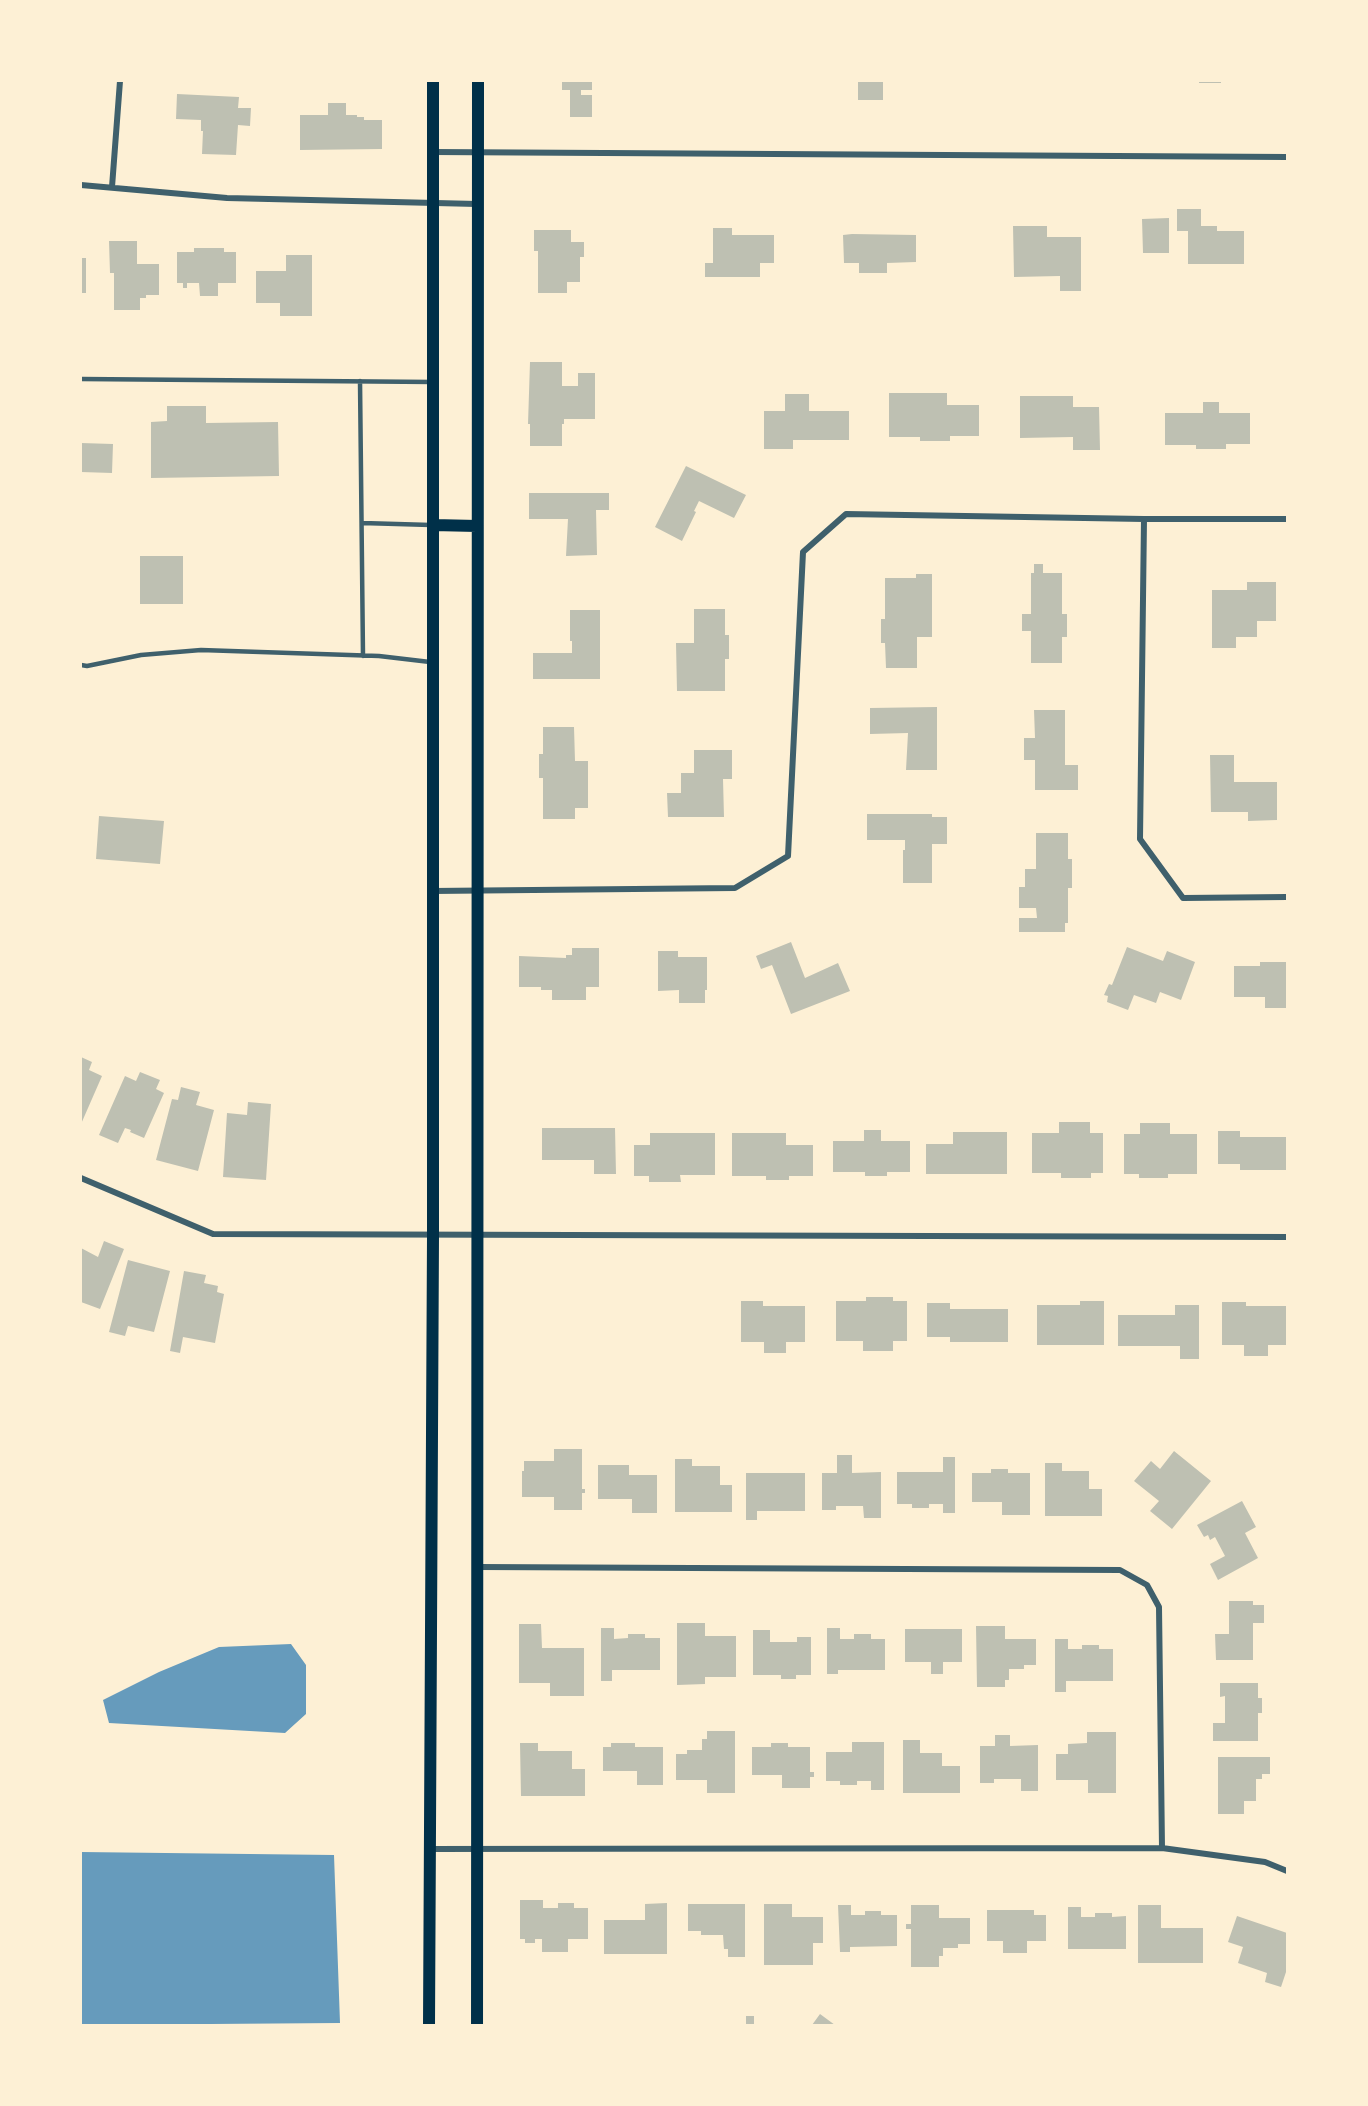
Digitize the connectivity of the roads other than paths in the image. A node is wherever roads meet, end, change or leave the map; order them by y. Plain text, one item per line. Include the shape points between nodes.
1 (120, 81) edge
2 (433, 81) edge
3 (478, 81) edge
4 (433, 152) junction
5 (477, 153) junction
6 (1287, 157) edge
7 (81, 185) edge
8 (112, 187) junction
9 (433, 203) junction
10 (477, 204) junction
11 (81, 379) edge
12 (360, 381) junction
13 (432, 382) junction
14 (1144, 519) junction
15 (1287, 519) edge
16 (362, 523) junction
17 (433, 525) junction
18 (477, 526) junction
19 (363, 656) junction
20 (432, 663) junction
21 (81, 665) edge
22 (432, 891) junction
23 (476, 891) junction
24 (1287, 897) edge
25 (81, 1178) edge
26 (432, 1236) junction
27 (477, 1236) junction
28 (1287, 1238) edge
29 (478, 1567) junction
30 (1162, 1848) junction
31 (429, 1849) junction
32 (477, 1850) junction
33 (1287, 1871) edge
34 (429, 2025) edge
35 (477, 2025) edge

1 - 8 street
2 - 4 main road
3 - 5 main road
4 - 5 street
4 - 9 main road
5 - 6 street
5 - 10 main road
7 - 8 street
8 - 9 street via 227,198
9 - 10 street
9 - 13 main road
10 - 18 main road
11 - 12 lane
12 - 13 lane
12 - 16 lane
13 - 17 main road
14 - 15 street
14 - 23 street via 846,514 803,552 788,856 735,888
14 - 24 street via 1140,839 1183,898
16 - 17 lane
16 - 19 lane
17 - 18 main road
17 - 20 main road
18 - 23 main road
19 - 20 lane
19 - 21 lane via 201,650
20 - 22 main road
22 - 23 street
22 - 26 main road
23 - 27 main road
25 - 26 street via 213,1234
26 - 27 street
26 - 31 main road
27 - 28 street
27 - 29 main road
29 - 30 street via 1120,1570 1147,1585 1159,1607
29 - 32 main road
30 - 32 street
30 - 33 street via 1265,1862
31 - 32 street
31 - 34 main road
32 - 35 main road

